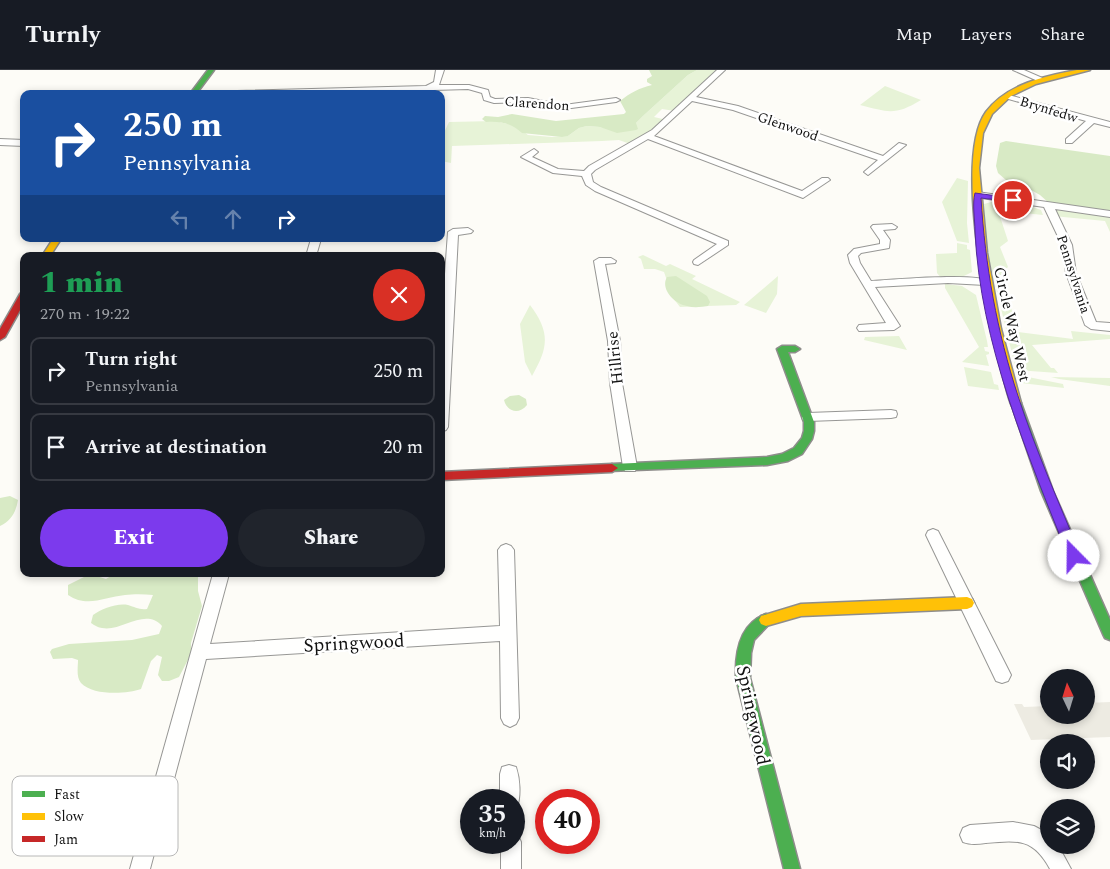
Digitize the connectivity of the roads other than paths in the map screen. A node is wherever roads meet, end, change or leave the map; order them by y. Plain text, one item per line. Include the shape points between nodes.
1 (211, 70) edge
2 (440, 70) edge
3 (721, 70) edge
4 (1017, 70) edge
5 (1087, 70) edge
6 (1043, 80) junction
7 (433, 87) junction
8 (195, 90) edge
9 (333, 90) edge
10 (1008, 96) junction
11 (689, 98) junction
12 (616, 100) dead end
13 (1091, 121) junction
14 (1110, 125) edge
15 (649, 137) junction
16 (1069, 141) dead end
17 (0, 142) edge
18 (20, 143) edge
19 (902, 145) dead end
20 (534, 152) dead end
21 (885, 158) junction
22 (868, 172) dead end
23 (586, 174) junction
24 (825, 180) dead end
25 (978, 195) junction
26 (1048, 205) junction
27 (1110, 214) edge
28 (892, 227) dead end
29 (468, 231) dead end
30 (611, 261) dead end
31 (698, 262) dead end
32 (985, 282) junction
33 (868, 284) junction
34 (20, 301) edge
35 (1110, 327) edge
36 (863, 328) dead end
37 (0, 337) edge
38 (795, 349) dead end
39 (445, 366) edge
40 (891, 414) dead end
41 (808, 417) junction
42 (630, 467) junction
43 (445, 476) edge
44 (933, 535) dead end
45 (506, 550) dead end
46 (220, 577) edge
47 (967, 603) junction
48 (509, 633) junction
49 (1110, 634) edge
50 (200, 652) junction
51 (1002, 675) dead end
52 (510, 718) dead end
53 (509, 774) dead end
54 (166, 776) edge
55 (510, 789) edge
56 (970, 835) dead end
57 (511, 854) edge
58 (144, 856) edge
59 (140, 869) edge
60 (511, 869) edge
61 (792, 869) edge
62 (1061, 869) edge

1 - 8 street
2 - 7 street
3 - 11 street
4 - 6 street
5 - 6 street, Circle Way West
6 - 10 street, Circle Way West
7 - 9 street, Clarendon
7 - 12 street, Clarendon via 475,88 494,101 528,100 558,107
10 - 13 street, Brynfedw
10 - 25 street, Circle Way West via 990,111 978,135
11 - 15 street
11 - 21 street, Glenwood via 735,108
13 - 14 street, Brynfedw
13 - 16 street, Brynfedw
15 - 23 street
15 - 24 street via 804,195
17 - 18 street
19 - 21 street
20 - 23 street via 525,157 556,171
21 - 22 street
23 - 31 street via 589,183 598,190 724,243
25 - 26 street, Pennsylvania
25 - 32 street, Circle Way West
26 - 27 street, Pennsylvania
26 - 35 street, Pennsylvania via 1067,246 1071,273 1091,325
28 - 33 street via 876,227 885,240 885,246 858,250 853,255
29 - 39 street via 454,232
30 - 42 street, Hillrise via 599,261 614,341 616,383
32 - 33 street via 948,280
32 - 49 street, Circle Way West via 1002,356 1028,442
33 - 36 street via 894,326
34 - 37 street
38 - 41 street via 782,349
40 - 41 street
41 - 42 street via 810,430 804,446 777,460
42 - 43 street
44 - 47 street
45 - 48 street
46 - 50 street
47 - 51 street
47 - 61 street, Springwood via 801,610 767,618 754,627 741,653 743,678
48 - 50 street, Springwood
48 - 52 street
50 - 54 street
53 - 55 street
56 - 62 street via 1030,833 1044,840
57 - 60 street
58 - 59 street

